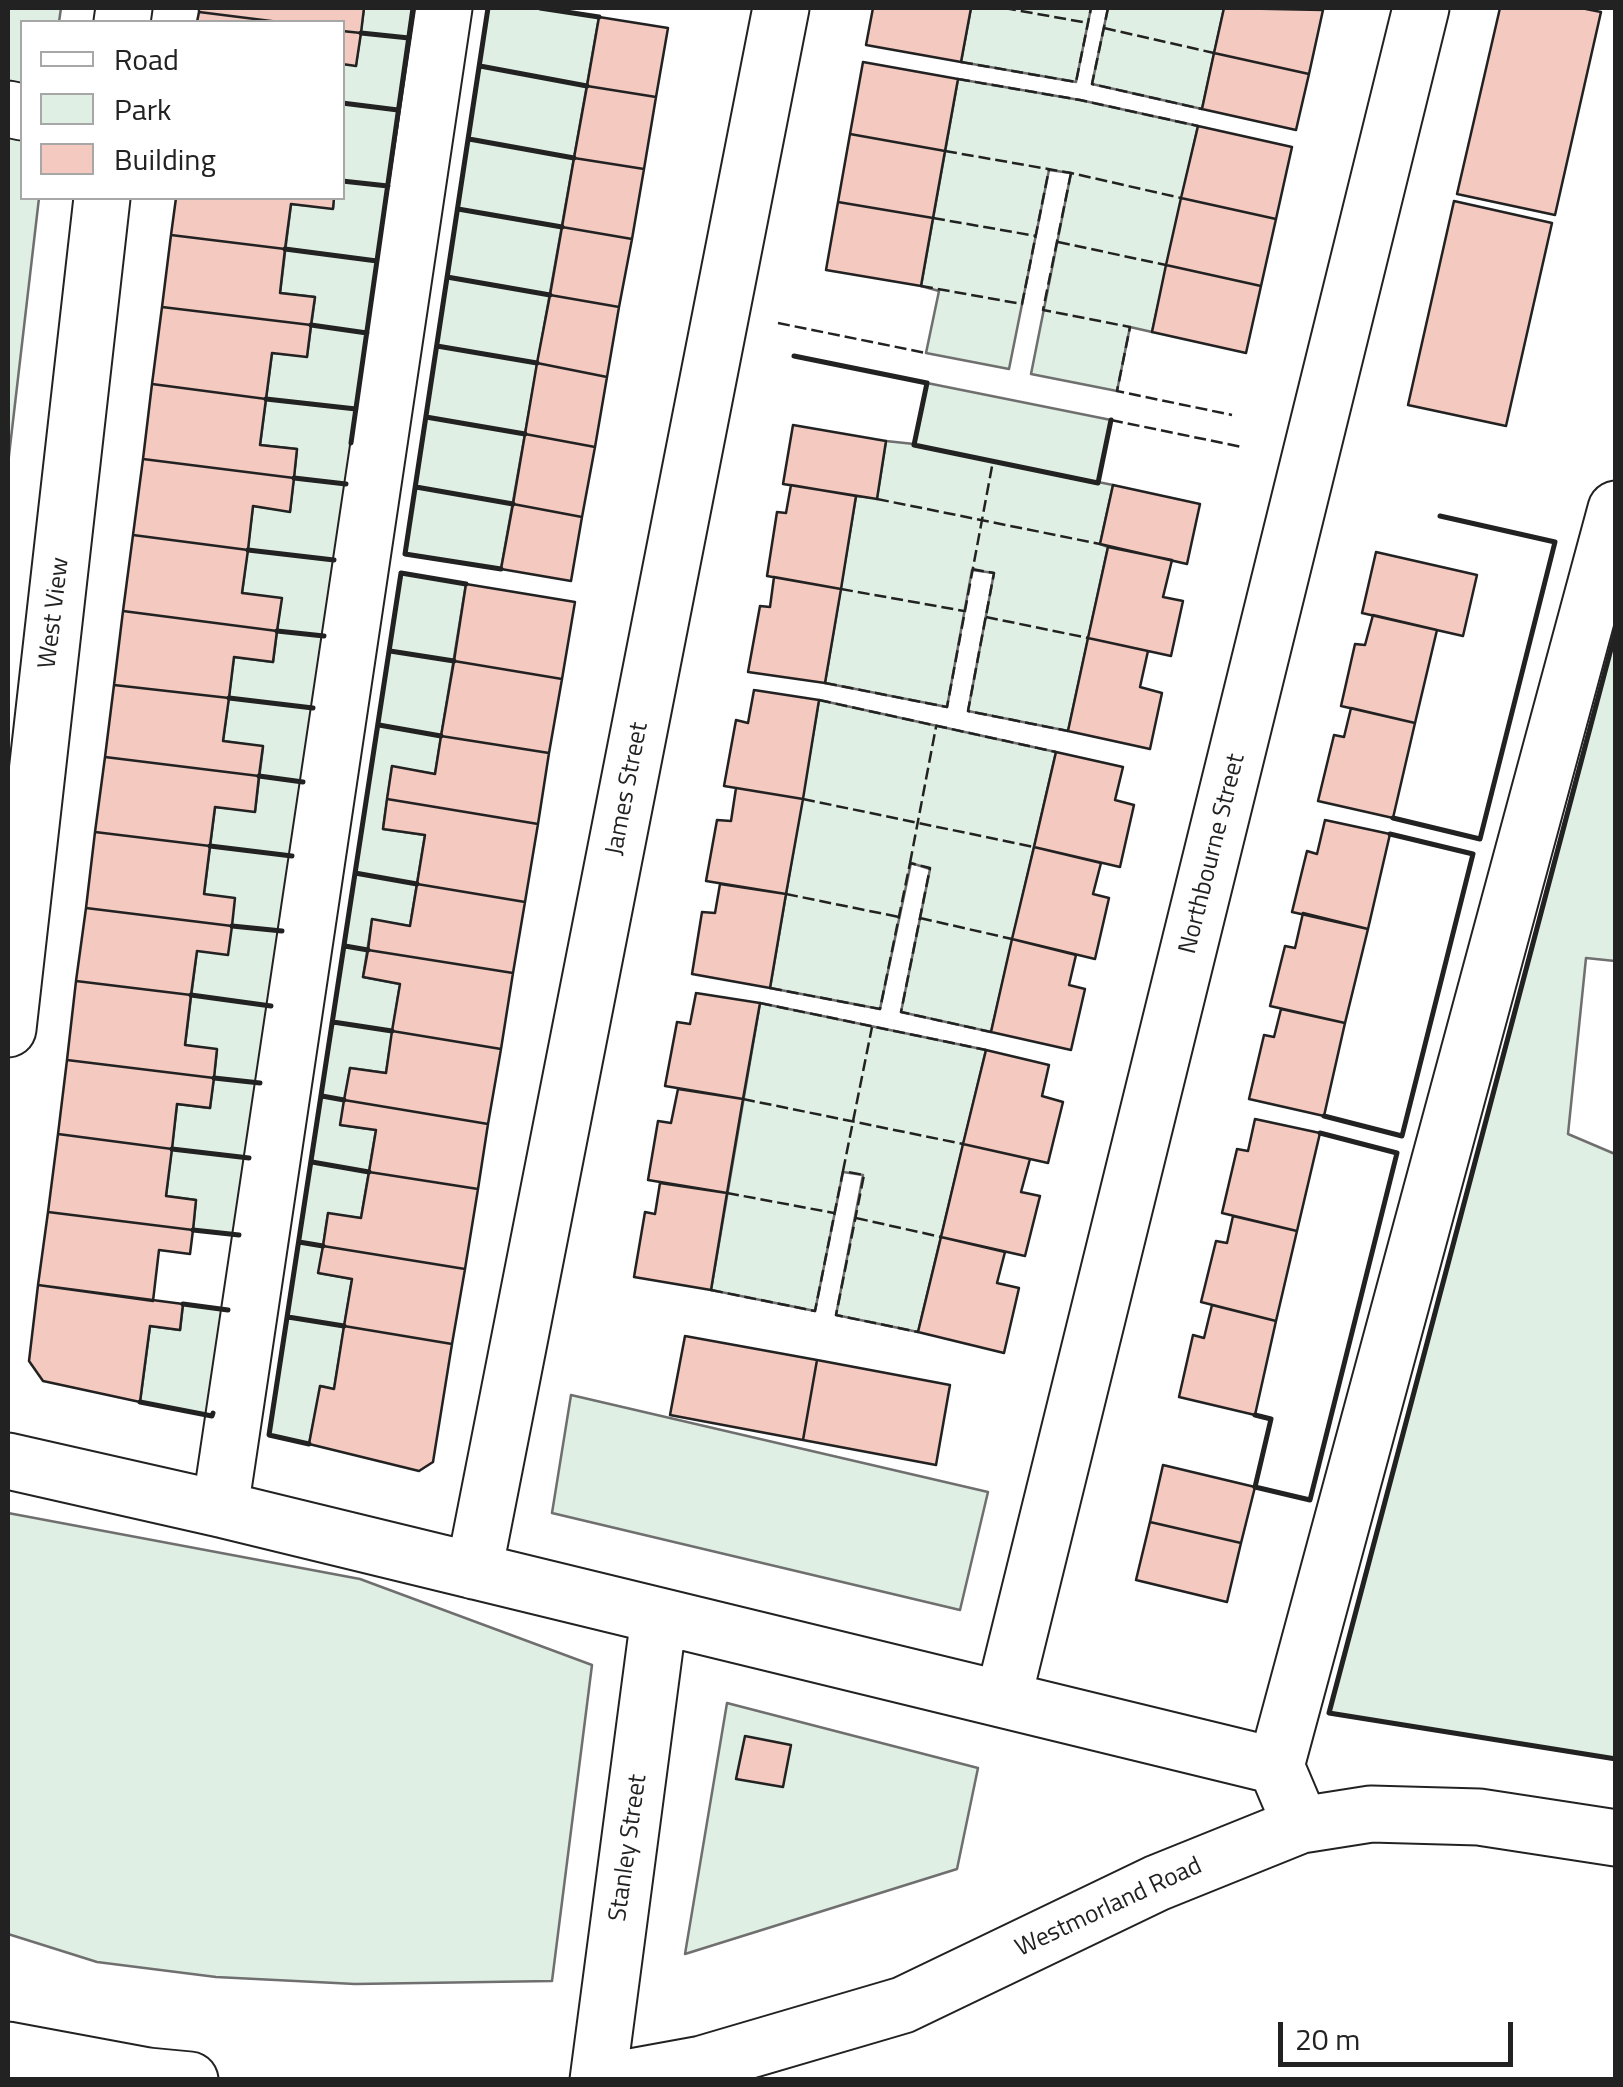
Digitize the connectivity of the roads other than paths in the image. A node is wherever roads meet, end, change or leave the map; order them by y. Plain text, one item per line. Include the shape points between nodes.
1 (444, 8) edge
2 (781, 8) edge
3 (1422, 8) edge
4 (102, 200) edge
5 (1616, 509) edge
6 (8, 1029) edge
7 (8, 1461) edge
8 (220, 1509) junction
9 (474, 1571) junction
10 (660, 1617) junction
11 (1004, 1700) junction
12 (1276, 1766) junction
13 (1301, 1825) junction
14 (1616, 1838) edge
15 (8, 2050) edge
16 (190, 2080) edge
17 (598, 2080) edge
18 (614, 2080) edge

1 - 8 street
2 - 9 street, James Street
3 - 11 street, Northbourne Street
4 - 6 street, West View
5 - 12 street
7 - 8 street
8 - 9 street
9 - 10 street
10 - 11 street
10 - 17 street, Stanley Street
11 - 12 street
12 - 13 street
13 - 14 street, Westmorland Road via 1372,1814 1461,1817
13 - 18 street, Westmorland Road via 1156,1883 903,2005 702,2064
15 - 16 street

